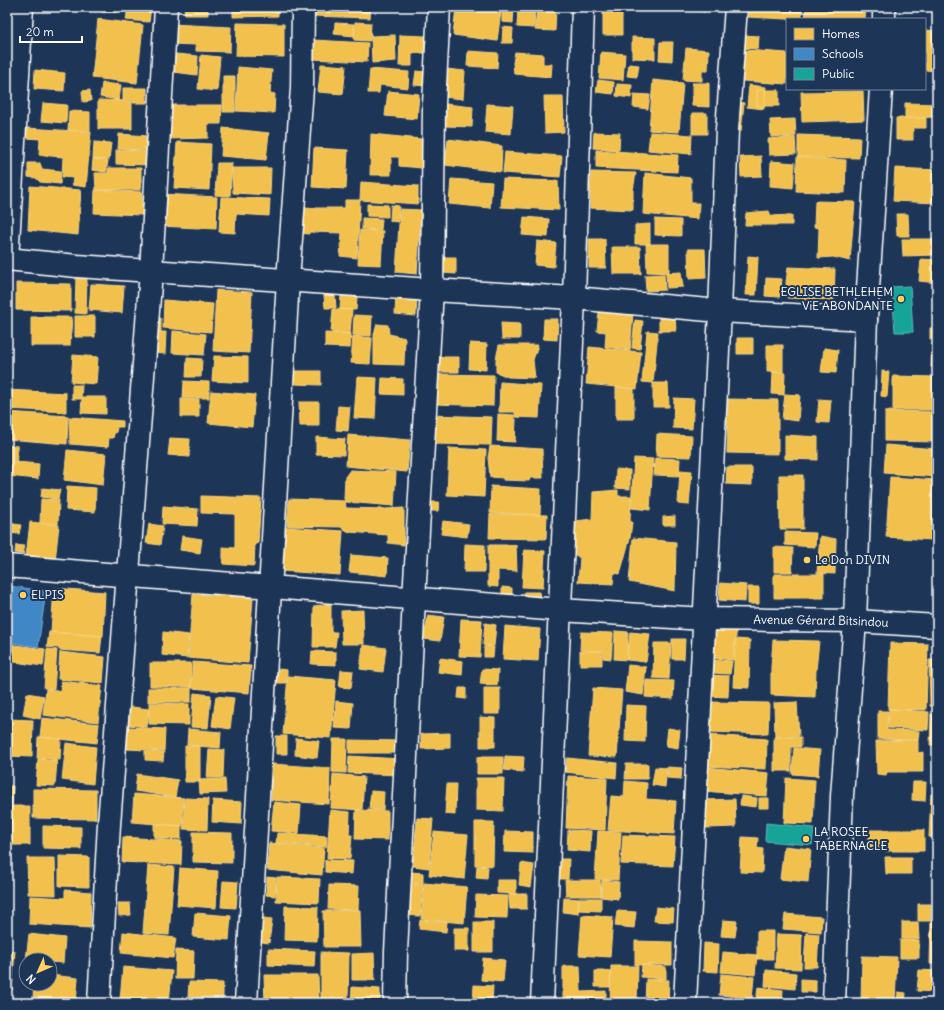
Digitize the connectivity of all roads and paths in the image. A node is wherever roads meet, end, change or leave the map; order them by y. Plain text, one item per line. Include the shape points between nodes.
1 (22, 7) edge
2 (166, 7) edge
3 (303, 7) edge
4 (439, 7) edge
5 (583, 7) edge
6 (736, 7) edge
7 (884, 7) edge
8 (884, 18) edge
9 (881, 90) edge
10 (7, 259) edge
11 (151, 271) junction
12 (288, 280) junction
13 (432, 290) junction
14 (574, 298) junction
15 (720, 311) junction
16 (866, 318) junction
17 (7, 566) edge
18 (128, 575) junction
19 (270, 587) junction
20 (414, 598) junction
21 (560, 610) junction
22 (704, 619) junction
23 (854, 621) junction
24 (937, 626) edge
25 (99, 1003) edge
26 (246, 1003) edge
27 (395, 1003) edge
28 (542, 1003) edge
29 (685, 1003) edge
30 (834, 1003) edge

1 - 10 street
2 - 11 street
3 - 12 street via 302,88
4 - 13 street via 434,104
5 - 14 street
6 - 15 street via 727,130
7 - 8 street
9 - 16 street
10 - 11 street
11 - 12 street
11 - 18 street
12 - 13 street
12 - 19 street
13 - 14 street
13 - 20 street
14 - 15 street
14 - 21 street
15 - 16 street
15 - 22 street
16 - 23 street
17 - 18 street, Avenue Gérard Bitsindou
18 - 19 street, Avenue Gérard Bitsindou
18 - 25 street
19 - 20 street, Avenue Gérard Bitsindou
19 - 26 street
20 - 21 street, Avenue Gérard Bitsindou
20 - 27 street
21 - 22 street, Avenue Gérard Bitsindou
21 - 28 street
22 - 23 street, Avenue Gérard Bitsindou
22 - 29 street
23 - 24 street, Avenue Gérard Bitsindou
23 - 30 street via 842,796

